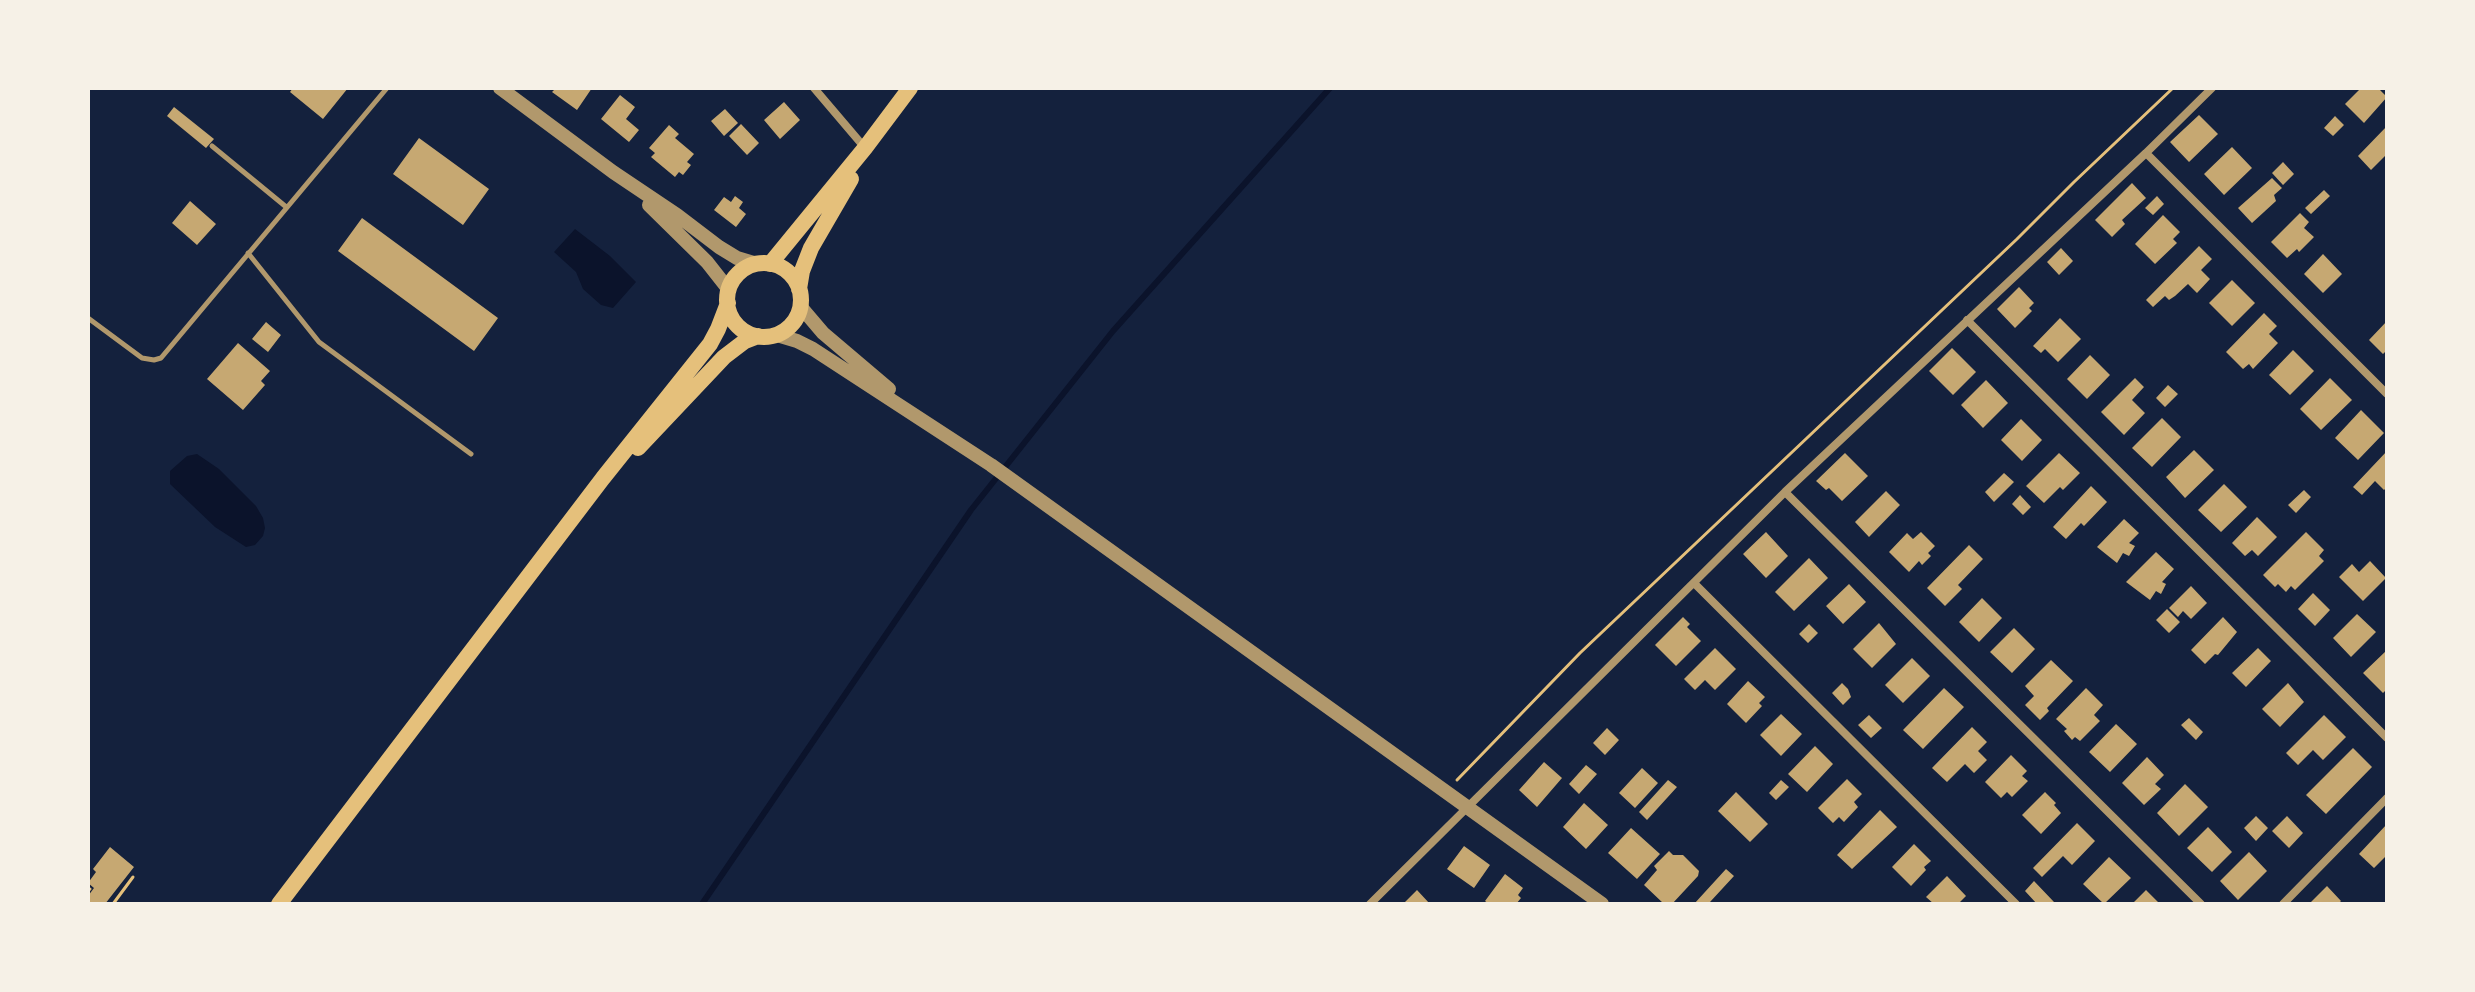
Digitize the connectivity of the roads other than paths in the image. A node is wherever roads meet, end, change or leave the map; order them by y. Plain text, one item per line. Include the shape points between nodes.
1 (387, 88) edge
2 (500, 88) edge
3 (814, 88) edge
4 (910, 88) edge
5 (2212, 88) edge
6 (212, 146) dead end
7 (865, 148) junction
8 (2146, 153) junction
9 (613, 172) junction
10 (285, 206) junction
11 (248, 253) junction
12 (763, 264) junction
13 (799, 289) junction
14 (728, 296) junction
15 (800, 306) junction
16 (88, 318) edge
17 (1967, 320) junction
18 (777, 335) junction
19 (758, 336) junction
20 (2387, 394) edge
21 (925, 421) junction
22 (471, 454) dead end
23 (1785, 492) junction
24 (551, 549) junction
25 (1694, 583) junction
26 (2387, 738) edge
27 (2387, 798) edge
28 (1468, 808) junction
29 (279, 904) edge
30 (1370, 904) edge
31 (1602, 904) edge
32 (2016, 904) edge
33 (2201, 904) edge
34 (2283, 904) edge

1 - 10 lane
2 - 9 street
3 - 7 street
4 - 7 main road
5 - 8 street
6 - 10 lane
7 - 12 main road
7 - 13 main road via 811,248
8 - 17 street
8 - 20 street
9 - 12 street via 719,247
9 - 14 street via 707,262
10 - 11 lane
11 - 16 lane via 161,358 142,358
11 - 22 lane via 319,342
12 - 13 main road via 788,272
12 - 14 main road via 742,271
13 - 15 main road
14 - 19 main road via 730,313 740,328
14 - 24 main road via 710,344
15 - 18 main road via 792,324
15 - 21 street via 823,333
17 - 23 street
17 - 26 street
18 - 19 main road
18 - 21 street via 813,349
19 - 24 main road via 724,357
21 - 28 street
23 - 25 street
23 - 33 street
24 - 29 main road
25 - 28 street
25 - 32 street
27 - 34 street
28 - 30 street
28 - 31 street

